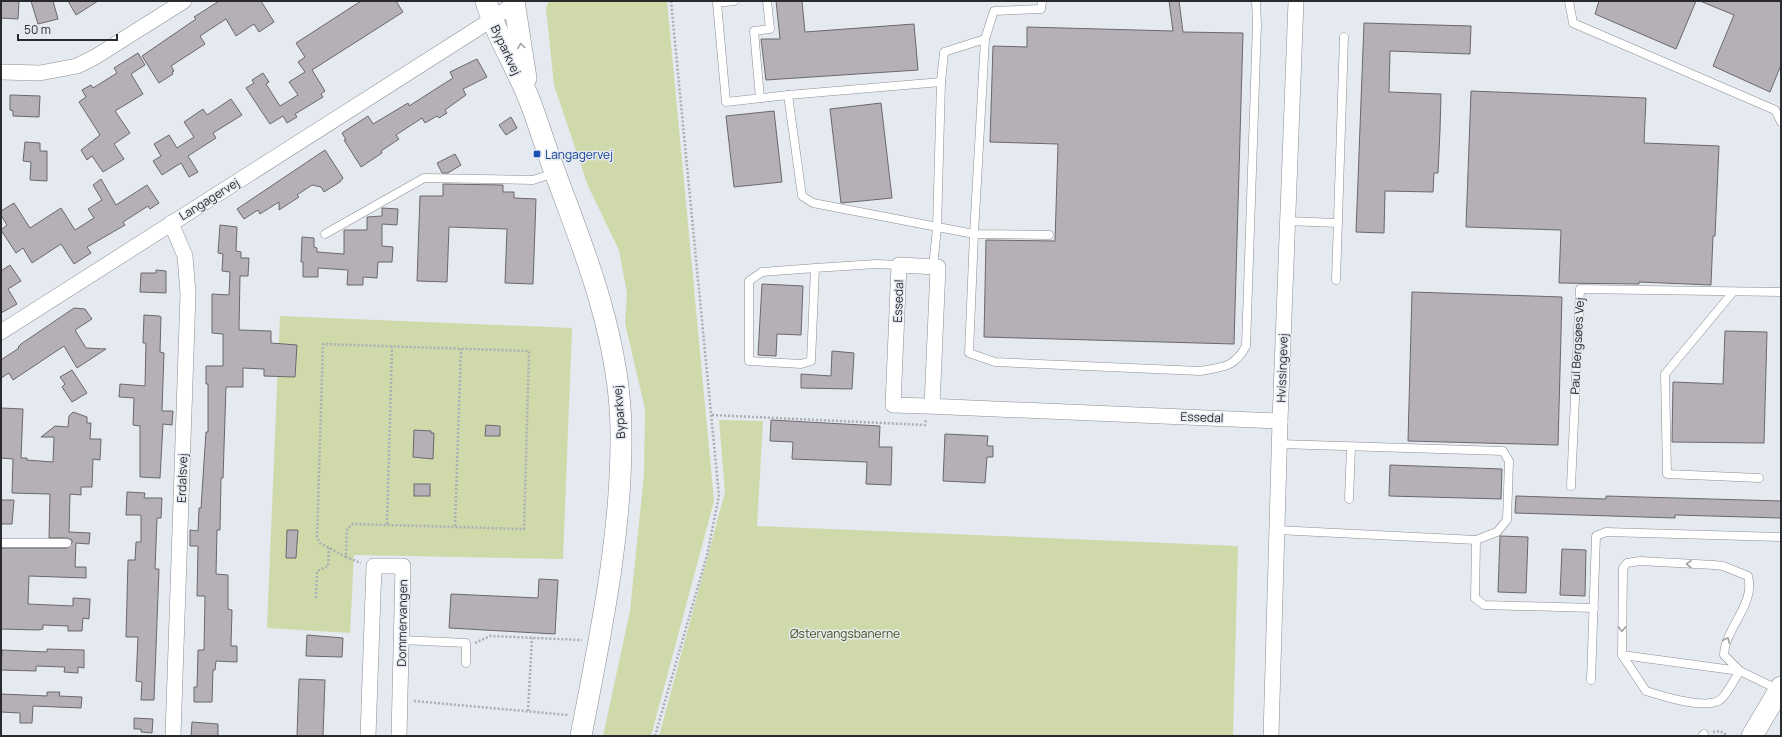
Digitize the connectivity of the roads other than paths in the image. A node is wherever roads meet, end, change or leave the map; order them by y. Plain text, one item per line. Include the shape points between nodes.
1 (184, 1) edge
2 (734, 1) edge
3 (767, 1) edge
4 (1042, 1) edge
5 (1256, 1) edge
6 (1296, 1) edge
7 (1569, 1) edge
8 (516, 2) edge
9 (489, 10) edge
10 (1344, 37) dead end
11 (985, 39) junction
12 (1, 72) edge
13 (941, 82) junction
14 (788, 95) junction
15 (529, 98) junction
16 (760, 98) junction
17 (1781, 122) edge
18 (555, 173) junction
19 (1287, 222) junction
20 (171, 223) junction
21 (1338, 223) junction
22 (936, 228) junction
23 (325, 234) dead end
24 (974, 234) junction
25 (1049, 235) dead end
26 (899, 265) junction
27 (933, 267) junction
28 (815, 268) junction
29 (1336, 280) dead end
30 (1733, 292) junction
31 (1781, 292) edge
32 (1, 332) edge
33 (929, 406) junction
34 (1280, 421) junction
35 (1279, 444) junction
36 (1351, 447) junction
37 (1759, 478) dead end
38 (1571, 486) dead end
39 (1349, 499) dead end
40 (1277, 530) junction
41 (1781, 537) edge
42 (1476, 540) junction
43 (1, 543) edge
44 (67, 543) dead end
45 (1594, 608) junction
46 (402, 640) junction
47 (1622, 654) junction
48 (466, 663) dead end
49 (1740, 671) junction
50 (1591, 680) dead end
51 (1779, 695) edge
52 (583, 726) edge
53 (173, 736) edge
54 (368, 736) edge
55 (399, 736) edge
56 (1271, 736) edge
57 (1752, 736) edge

1 - 12 street via 96,57 77,66 40,73
2 - 16 lane via 717,3 726,102
3 - 16 lane via 770,29 754,31
4 - 11 lane via 1041,9 994,11
5 - 24 lane via 1246,346 1239,357 1226,366 1200,371 995,362 969,353
6 - 19 street, Hvissingevej
7 - 17 lane via 1573,23 1775,110
8 - 9 street, Langagervej
15 -> 8 street, Byparkvej
9 - 15 street, Byparkvej
9 - 20 street, Langagervej
10 - 21 lane
11 - 13 lane via 944,52
11 - 24 lane
13 - 14 lane
13 - 22 lane
14 - 16 lane
14 - 22 lane via 802,196 813,204
15 - 18 street, Byparkvej
18 - 23 lane via 533,180 424,178
18 - 52 street, Byparkvej via 600,301 618,390 621,431 620,476 610,577
19 - 21 lane
19 - 34 street, Hvissingevej
20 - 32 street, Langagervej
20 - 53 street, Erdalsvej via 185,256 188,294
21 - 29 lane
22 - 24 lane
22 - 27 lane
24 - 25 lane
26 - 27 street, Essedal
26 - 28 lane
26 - 33 street, Essedal via 894,405
27 - 33 street via 938,267
28 - 28 lane via 811,361 801,364 748,361 748,281 762,272
30 - 31 lane, Paul Bergsøes Vej
30 - 37 lane via 1665,374 1668,474
30 - 38 lane, Paul Bergsøes Vej via 1580,289
33 - 34 street, Essedal
34 - 35 street, Hvissingevej
35 - 36 lane
35 - 40 street, Hvissingevej
36 - 39 lane
36 - 42 lane via 1503,451 1509,461 1507,520 1497,532
40 - 42 lane
40 - 56 street, Hvissingevej
41 - 45 lane via 1606,532 1596,536
42 - 45 lane via 1475,598 1484,605
43 - 44 lane
45 - 50 lane
46 - 48 lane via 466,643
46 - 54 street, Dommervangen via 403,566 374,566
46 - 55 street, Dommervangen
47 - 49 lane
47 - 49 lane via 1646,691 1678,700 1708,704 1720,700
49 -> 47 lane via 1724,655 1724,648 1749,593 1750,582 1748,576 1724,566 1640,561 1626,563 1623,568
49 - 51 lane
51 - 57 street

